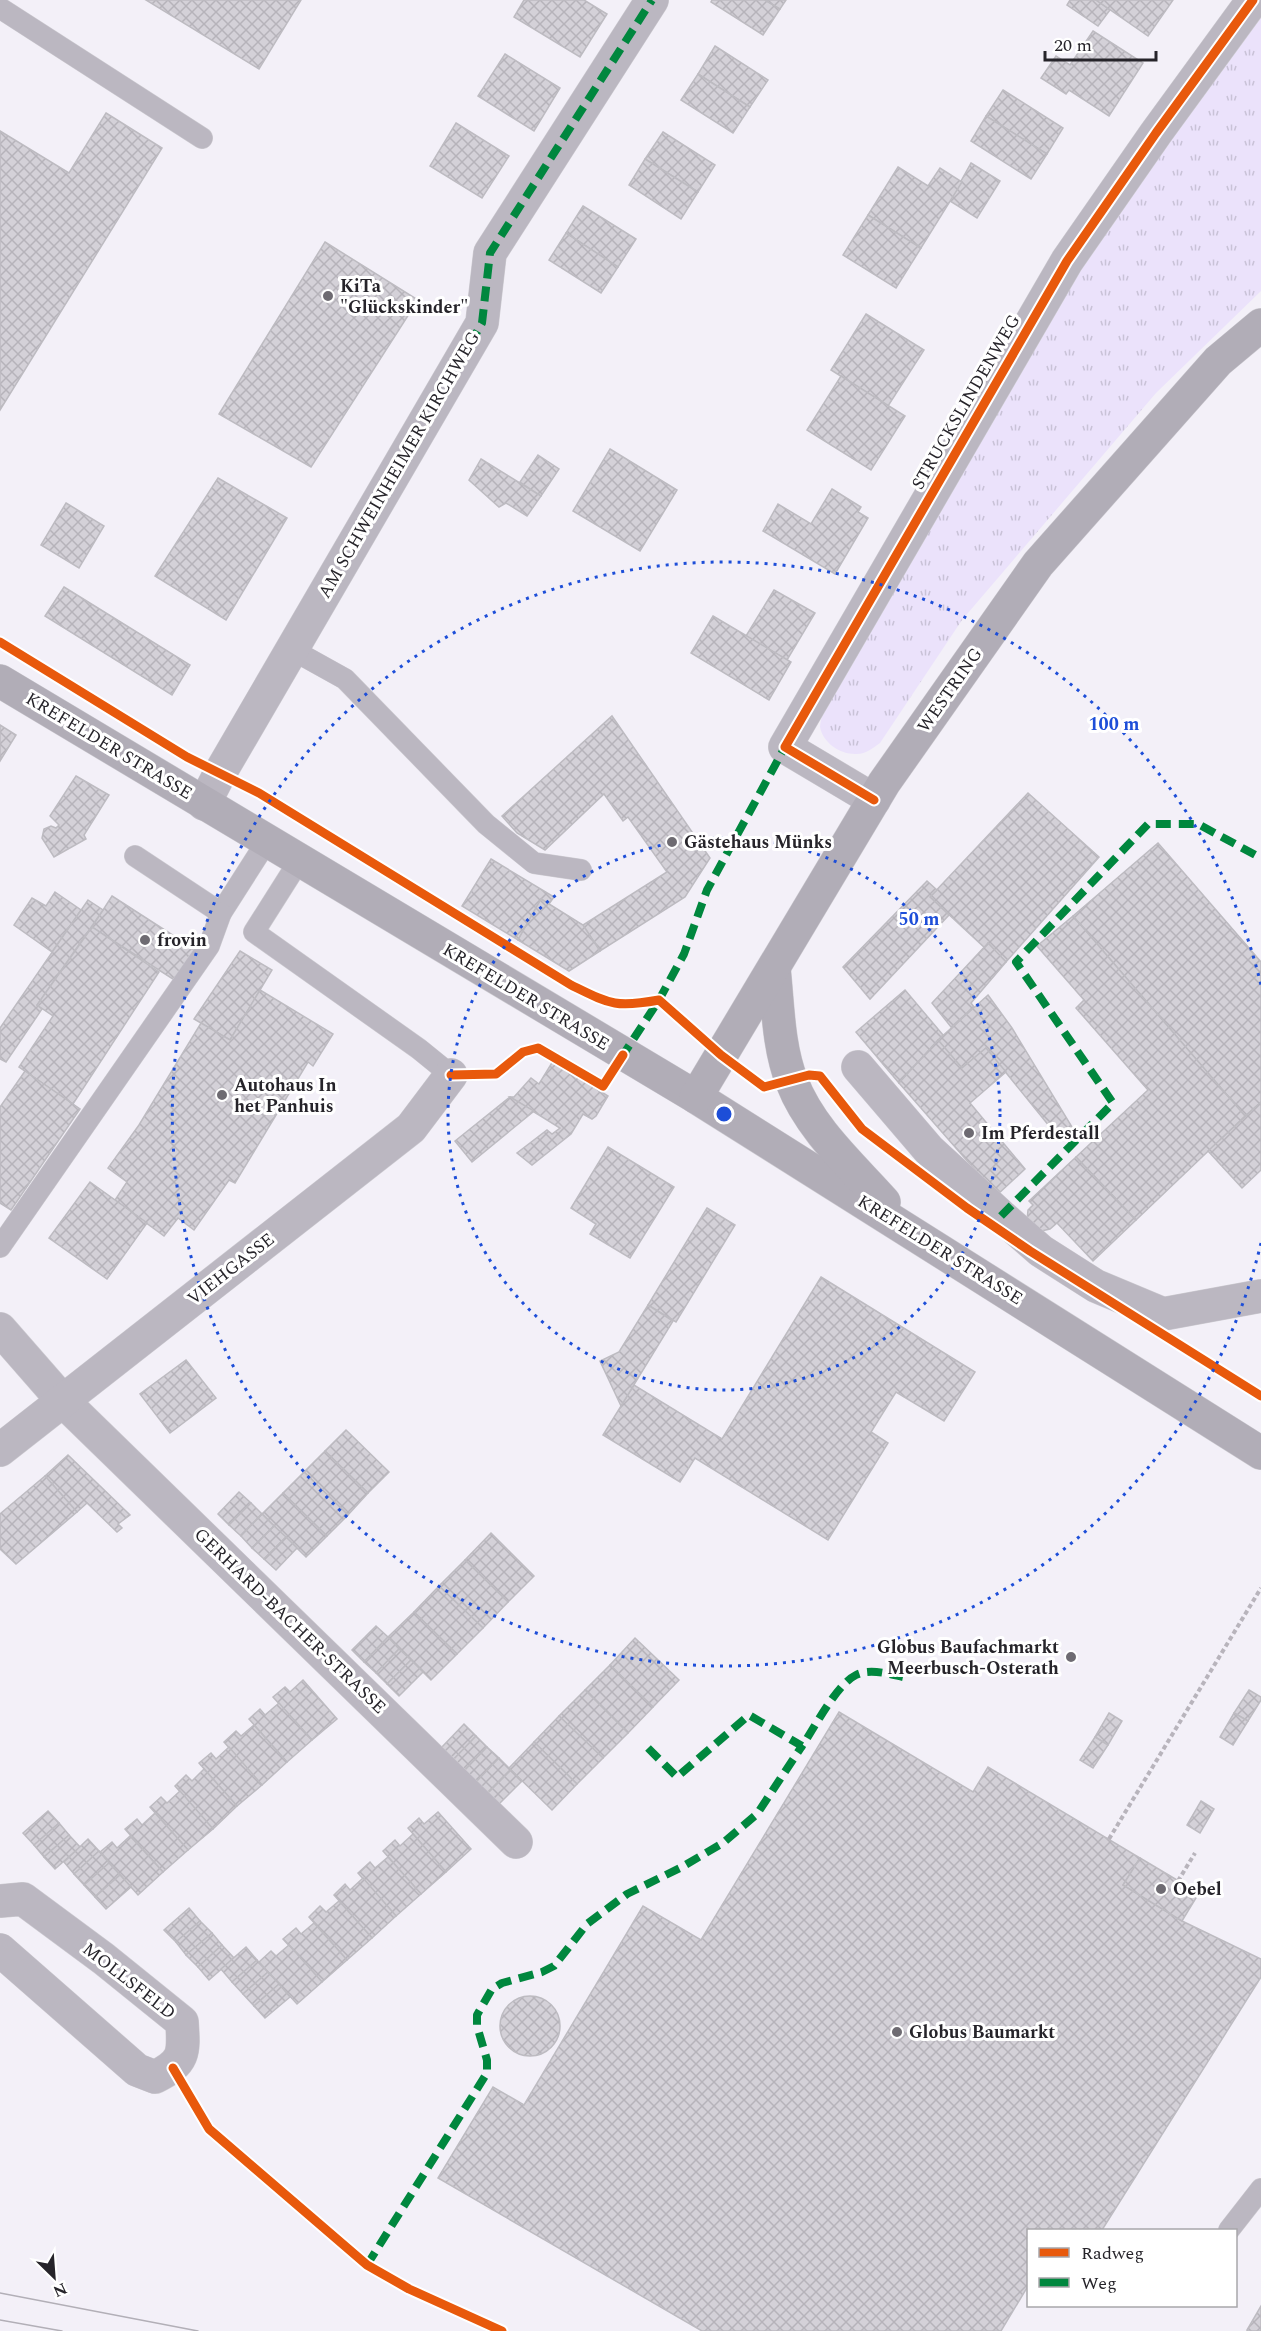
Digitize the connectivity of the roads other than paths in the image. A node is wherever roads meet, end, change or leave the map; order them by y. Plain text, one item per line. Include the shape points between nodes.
1 (652, 0) edge
2 (1253, 0) edge
3 (0, 8) edge
4 (202, 138) dead end
5 (1261, 325) edge
6 (291, 649) junction
7 (0, 681) edge
8 (874, 800) junction
9 (204, 804) junction
10 (267, 841) junction
11 (135, 856) dead end
12 (299, 861) junction
13 (580, 870) dead end
14 (221, 913) junction
15 (774, 968) junction
16 (858, 1067) dead end
17 (451, 1075) joint
18 (696, 1097) junction
19 (908, 1229) junction
20 (0, 1247) edge
21 (1261, 1296) edge
22 (0, 1329) edge
23 (63, 1401) junction
24 (0, 1450) edge
25 (1261, 1453) edge
26 (516, 1842) dead end
27 (0, 1901) edge
28 (0, 1950) edge
29 (1261, 2188) edge
30 (1229, 2229) edge

1 - 6 street, AM SCHWEINHEIMER KIRCHWEG via 490,253 482,323
2 - 8 street, STRUCKSLINDENWEG via 1067,261 786,747
3 - 4 lane
5 - 8 main road, WESTRING via 1218,361 1038,564
6 - 9 street, AM SCHWEINHEIMER KIRCHWEG
6 - 13 lane via 345,679 486,824 534,863
7 - 9 main road, KREFELDER STRASSE
8 - 15 main road, WESTRING
9 - 10 main road, KREFELDER STRASSE
10 - 12 main road, KREFELDER STRASSE
10 - 14 lane
11 - 14 lane
12 - 17 lane via 254,932 419,1048
12 - 18 main road, KREFELDER STRASSE
14 - 20 lane via 209,946
15 - 18 main road, WESTRING
15 - 19 main road via 782,1039 791,1080 802,1103 813,1121
16 - 21 street via 929,1150 993,1209 1041,1251 1096,1286 1162,1314
17 - 23 street, VIEHGASSE via 411,1128
18 - 19 main road, KREFELDER STRASSE
19 - 25 main road, KREFELDER STRASSE
22 - 23 street, GERHARD-BACHER-STRASSE
23 - 24 street, VIEHGASSE
23 - 26 street, GERHARD-BACHER-STRASSE
27 - 28 street, MOLLSFELD via 23,1899 182,2022 184,2049 173,2068 155,2077 137,2070
29 - 30 lane

